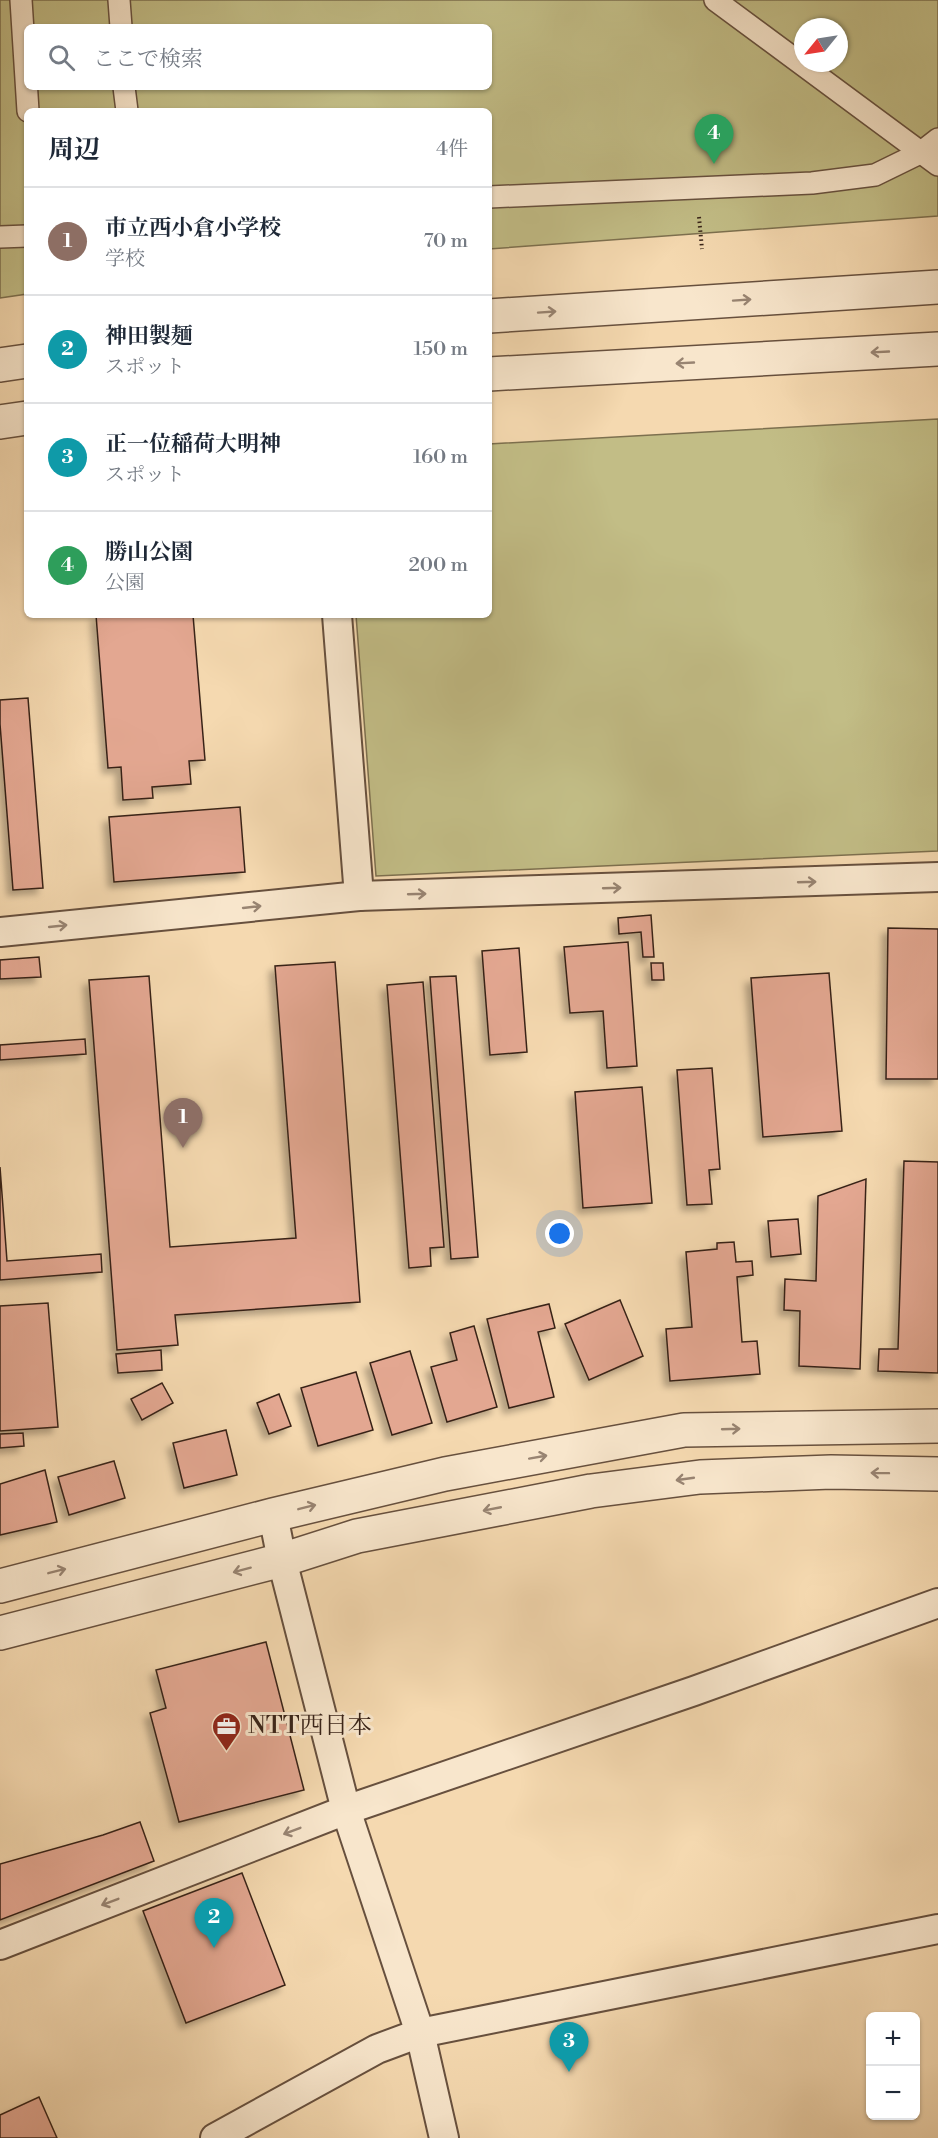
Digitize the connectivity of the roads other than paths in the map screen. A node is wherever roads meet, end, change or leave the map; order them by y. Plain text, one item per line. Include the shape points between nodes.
1 (21, 0) edge
2 (119, 0) edge
3 (715, 0) edge
4 (120, 24) edge
5 (24, 48) edge
6 (27, 90) edge
7 (124, 90) edge
8 (28, 108) edge
9 (127, 108) edge
10 (938, 139) edge
11 (920, 153) junction
12 (938, 165) edge
13 (492, 197) edge
14 (24, 236) edge
15 (0, 237) edge
16 (938, 287) edge
17 (492, 316) edge
18 (938, 349) edge
19 (24, 361) edge
20 (0, 365) edge
21 (492, 374) edge
22 (24, 418) edge
23 (0, 422) edge
24 (337, 618) edge
25 (938, 877) edge
26 (359, 896) junction
27 (0, 932) edge
28 (938, 1426) edge
29 (938, 1474) edge
30 (273, 1515) junction
31 (282, 1560) junction
32 (0, 1586) edge
33 (938, 1603) edge
34 (0, 1633) edge
35 (346, 1810) junction
36 (938, 1929) edge
37 (0, 1945) edge
38 (420, 2033) junction
39 (215, 2138) edge
40 (444, 2138) edge

1 - 5 street
2 - 4 street
3 - 11 street
6 - 8 street
7 - 9 street
10 - 11 street
11 - 12 street
11 - 13 street via 875,175 812,183
14 - 15 street
17 -> 16 street
18 -> 21 street
19 - 20 street
22 - 23 street
24 - 26 street
26 -> 25 street
27 -> 26 street
30 -> 28 street via 445,1474 684,1430
29 -> 31 street via 831,1472 678,1479 591,1491 357,1536
30 - 31 street
32 -> 30 street
31 -> 34 street
31 - 35 street
33 - 35 street
35 -> 37 street
35 - 38 street
36 - 38 street
38 - 39 street via 377,2049
38 - 40 street

